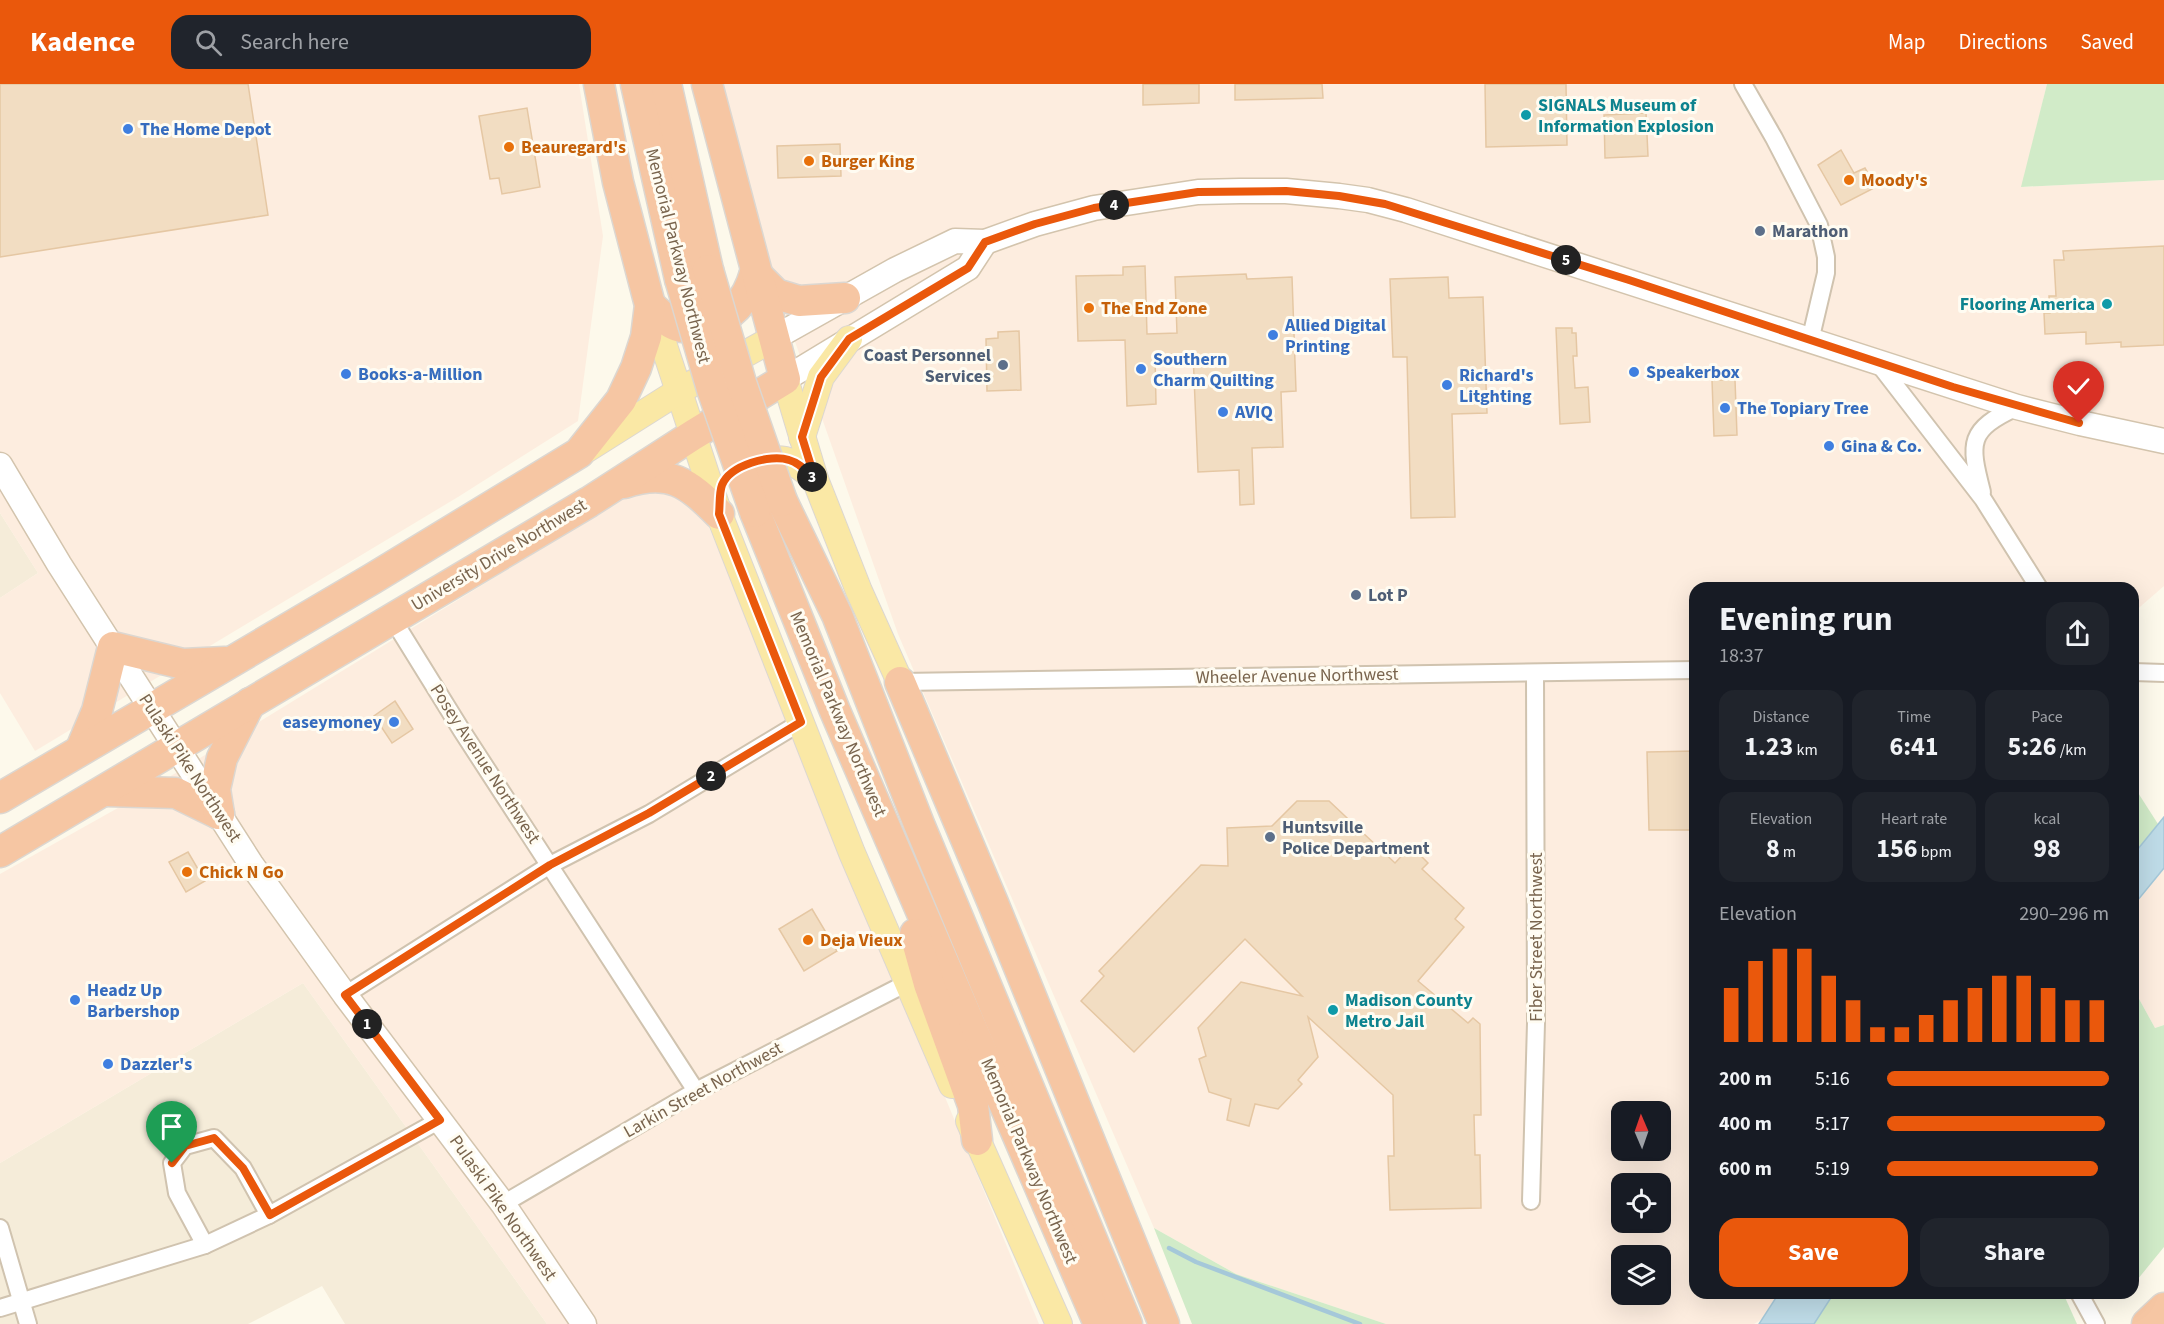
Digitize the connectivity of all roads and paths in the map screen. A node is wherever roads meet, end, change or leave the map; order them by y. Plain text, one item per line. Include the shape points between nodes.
1 (599, 84) edge
2 (636, 84) edge
3 (666, 84) edge
4 (707, 84) edge
5 (1743, 84) edge
6 (985, 242) junction
7 (756, 273) junction
8 (694, 274) junction
9 (845, 298) junction
10 (650, 304) junction
11 (774, 338) junction
12 (849, 339) junction
13 (1810, 340) junction
14 (1878, 363) junction
15 (785, 380) junction
16 (679, 391) junction
17 (2017, 406) junction
18 (2164, 424) edge
19 (2122, 432) junction
20 (693, 435) junction
21 (802, 437) junction
22 (2164, 441) edge
23 (579, 453) junction
24 (2164, 453) edge
25 (0, 465) edge
26 (815, 479) junction
27 (613, 487) junction
28 (1983, 499) junction
29 (719, 514) junction
30 (2035, 582) edge
31 (392, 618) junction
32 (113, 647) junction
33 (231, 661) junction
34 (1689, 670) edge
35 (2139, 672) edge
36 (1535, 673) junction
37 (2164, 673) edge
38 (900, 682) junction
39 (250, 703) junction
40 (152, 707) junction
41 (801, 722) junction
42 (177, 748) junction
43 (81, 749) junction
44 (106, 791) junction
45 (0, 798) edge
46 (219, 814) junction
47 (919, 824) junction
48 (885, 827) junction
49 (0, 852) edge
50 (550, 865) junction
51 (907, 983) junction
52 (345, 995) junction
53 (1037, 1014) junction
54 (696, 1092) junction
55 (440, 1120) junction
56 (977, 1140) junction
57 (1531, 1201) dead end
58 (503, 1204) junction
59 (270, 1215) junction
60 (0, 1228) edge
61 (206, 1245) junction
62 (2082, 1299) edge
63 (22, 1302) junction
64 (0, 1308) edge
65 (2164, 1309) edge
66 (1163, 1319) edge
67 (28, 1324) edge
68 (584, 1324) edge
69 (1059, 1324) edge
70 (1099, 1324) edge
71 (1127, 1324) edge
72 (2096, 1324) edge
73 (2147, 1324) edge
74 (2154, 1324) edge

1 - 10 highway via 618,182
2 - 8 highway, Memorial Parkway Northwest
3 - 8 highway, Memorial Parkway Northwest
4 - 7 highway
5 - 13 street via 1819,225 1826,273
6 - 9 main road via 955,241
6 - 12 main road, University Drive Northwest via 968,268
6 - 13 main road via 1094,208 1198,192 1286,191 1339,196 1377,202 1447,222
7 - 9 highway via 776,294 793,299
7 - 10 highway via 743,301 730,315 716,322 682,327 669,322
7 - 11 highway
8 - 47 highway, Memorial Parkway Northwest, bridge via 741,383 782,501 837,615
8 - 48 highway, Memorial Parkway Northwest, bridge via 712,389 755,513
9 - 11 main road
10 - 16 main road
10 - 23 highway via 646,337 621,400
11 - 15 highway
11 - 16 main road
12 - 15 main road, University Drive Northwest
12 - 21 main road via 821,377
13 - 14 main road
14 - 17 main road
14 - 28 street
15 - 20 highway, University Drive Northwest
15 - 21 main road
16 - 20 main road
16 - 23 main road
17 - 19 main road
17 - 28 street via 1989,421 1977,435 1975,463
18 - 19 main road
19 - 22 main road
19 - 24 main road
20 - 27 highway, University Drive Northwest
20 - 29 main road
21 - 26 main road
23 - 33 highway
25 - 32 main road, Pulaski Pike Northwest
26 - 29 main road via 787,459 760,461 733,472 722,485
26 - 38 main road
27 - 29 highway via 651,478 681,481
27 - 31 highway, University Drive Northwest
28 - 30 street
29 - 41 main road
31 - 39 highway, University Drive Northwest
31 - 50 street, Posey Avenue Northwest
32 - 33 highway via 183,664
32 - 40 main road, Pulaski Pike Northwest
32 - 43 highway via 97,711
33 - 40 highway
34 - 36 street, Wheeler Avenue Northwest
35 - 37 street
36 - 38 street, Wheeler Avenue Northwest
36 - 57 street, Fiber Street Northwest via 1536,1023
38 - 53 highway
39 - 42 highway, University Drive Northwest
39 - 46 highway via 222,758 215,789
40 - 42 main road, Pulaski Pike Northwest
40 - 43 highway
41 - 50 street via 649,813
41 - 51 main road
42 - 44 highway, University Drive Northwest
42 - 46 main road, Pulaski Pike Northwest
43 - 45 highway
44 - 46 highway via 176,793
44 - 49 highway, University Drive Northwest
46 - 52 main road, Pulaski Pike Northwest
47 - 53 highway
47 - 71 highway, Memorial Parkway Northwest
48 - 56 highway via 929,984 972,1105
48 - 70 highway, Memorial Parkway Northwest
50 - 52 street
50 - 54 street, Posey Avenue Northwest
51 - 54 street, Larkin Street Northwest
51 - 56 main road
52 - 55 main road, Pulaski Pike Northwest
53 - 66 highway
54 - 58 street, Larkin Street Northwest
55 - 58 main road, Pulaski Pike Northwest
55 - 59 street
56 - 69 main road
58 - 68 main road, Pulaski Pike Northwest
59 - 61 street
59 - 61 street via 243,1168 214,1138 185,1146 172,1163 177,1193
60 - 63 street
61 - 63 street
62 - 72 street
63 - 64 street
63 - 67 street
65 - 73 highway
65 - 74 highway

